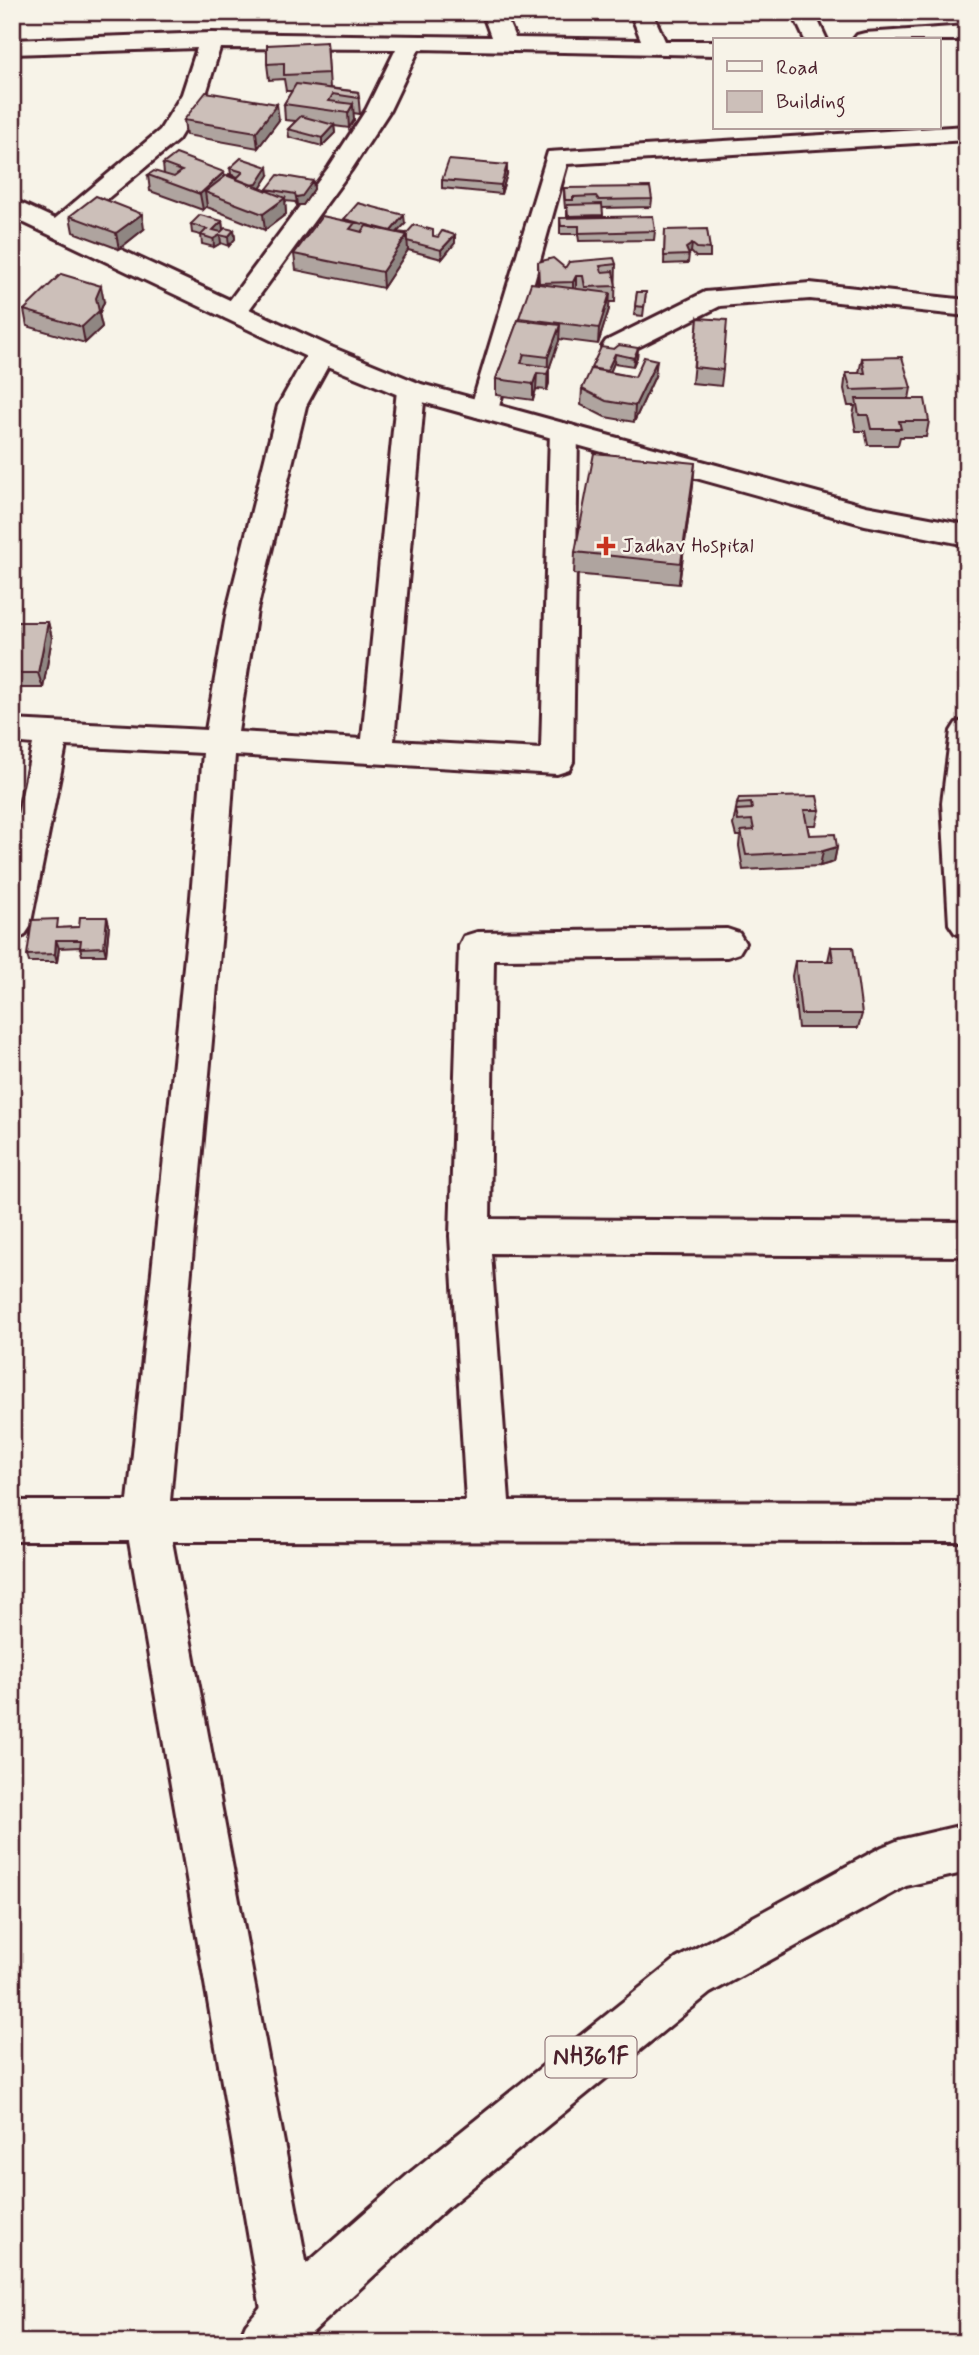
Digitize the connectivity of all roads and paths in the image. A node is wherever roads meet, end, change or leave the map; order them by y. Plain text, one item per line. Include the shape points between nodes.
1 (493, 12) edge
2 (641, 12) edge
3 (803, 12) edge
4 (967, 33) edge
5 (815, 38) edge
6 (894, 38) edge
7 (211, 40) junction
8 (411, 42) junction
9 (506, 45) junction
10 (12, 47) edge
11 (656, 48) junction
12 (713, 48) edge
13 (967, 133) edge
14 (12, 207) edge
15 (57, 228) junction
16 (967, 308) edge
17 (234, 312) junction
18 (616, 347) edge
19 (321, 353) junction
20 (411, 390) junction
21 (484, 410) junction
22 (564, 432) junction
23 (967, 536) edge
24 (12, 731) edge
25 (52, 733) junction
26 (220, 742) junction
27 (377, 752) junction
28 (964, 752) edge
29 (967, 924) edge
30 (12, 927) edge
31 (727, 943) dead end
32 (470, 1236) junction
33 (967, 1239) edge
34 (489, 1520) junction
35 (12, 1521) edge
36 (147, 1521) junction
37 (967, 1522) edge
38 (967, 1848) edge
39 (277, 2329) edge

1 - 9 main road
2 - 11 main road
3 - 5 main road
4 - 6 main road
7 - 8 main road via 329,32
7 - 10 main road via 93,33
7 - 15 main road via 194,94 169,135
8 - 9 main road
8 - 17 main road via 379,110
9 - 11 main road
11 - 12 main road
13 - 21 main road via 557,157
14 - 15 main road
15 - 17 main road
16 - 18 main road via 810,291 714,298
17 - 19 main road
19 - 20 main road
19 - 26 main road via 292,406 242,610
20 - 21 main road
20 - 27 main road
21 - 22 main road
22 - 23 main road via 865,516
22 - 27 main road via 557,762
24 - 25 main road
25 - 26 main road
25 - 30 main road
26 - 27 main road
26 - 36 main road
28 - 29 main road via 959,814
31 - 32 main road via 477,946
32 - 33 main road
32 - 34 main road
34 - 36 main road
34 - 37 main road
35 - 36 main road
36 - 39 main road
38 - 39 main road, NH361F via 899,1864 693,1976 429,2189

